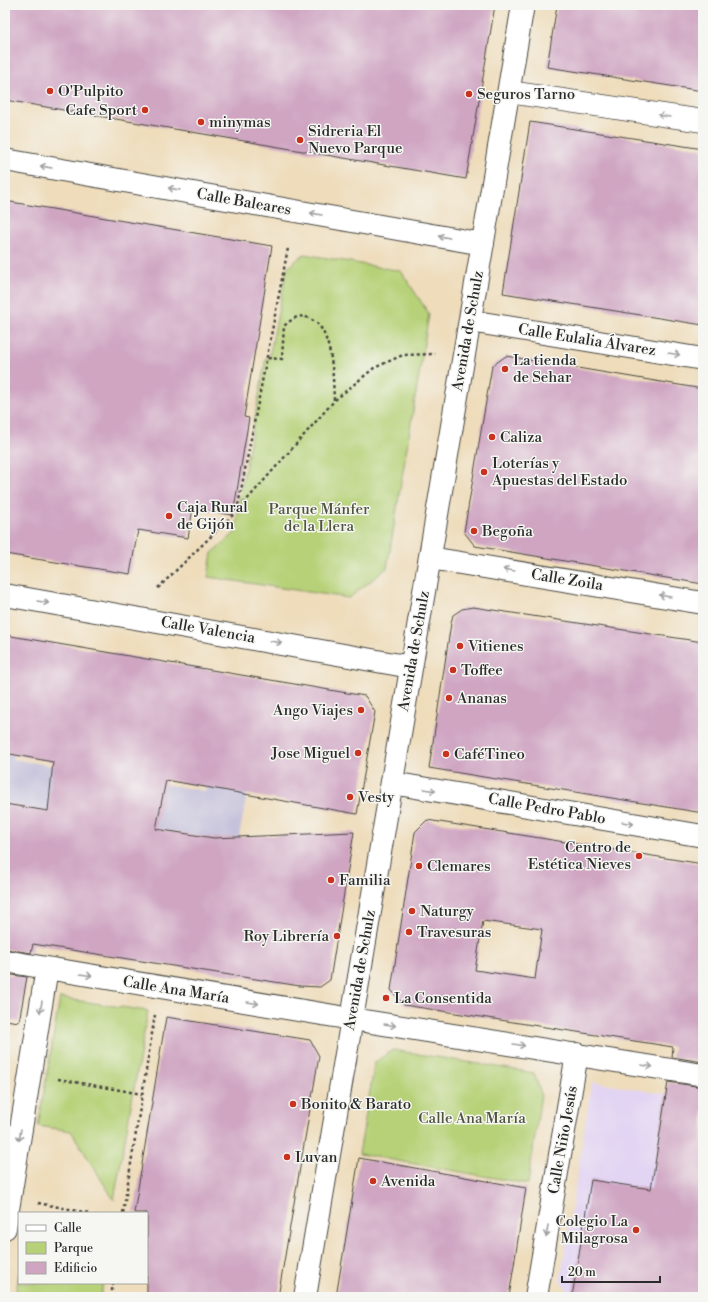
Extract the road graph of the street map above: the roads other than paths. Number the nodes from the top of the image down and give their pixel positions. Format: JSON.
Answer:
{"nodes":[{"id":1,"x":523,"y":5,"type":"edge"},
{"id":2,"x":508,"y":92,"type":"junction"},
{"id":3,"x":703,"y":121,"type":"edge"},
{"id":4,"x":5,"y":160,"type":"edge"},
{"id":5,"x":483,"y":244,"type":"junction"},
{"id":6,"x":470,"y":321,"type":"junction"},
{"id":7,"x":703,"y":359,"type":"edge"},
{"id":8,"x":430,"y":558,"type":"junction"},
{"id":9,"x":5,"y":595,"type":"edge"},
{"id":10,"x":703,"y":603,"type":"edge"},
{"id":11,"x":411,"y":666,"type":"junction"},
{"id":12,"x":392,"y":783,"type":"junction"},
{"id":13,"x":703,"y":836,"type":"edge"},
{"id":14,"x":5,"y":962,"type":"edge"},
{"id":15,"x":47,"y":968,"type":"junction"},
{"id":16,"x":352,"y":1019,"type":"junction"},
{"id":17,"x":577,"y":1054,"type":"junction"},
{"id":18,"x":703,"y":1075,"type":"edge"},
{"id":19,"x":5,"y":1228,"type":"edge"},
{"id":20,"x":305,"y":1297,"type":"edge"},
{"id":21,"x":536,"y":1297,"type":"edge"}],
"edges":[{"from":1,"to":2,"type":"street","name":"Avenida de Schulz"},
{"from":3,"to":2,"type":"street","one_way":true},
{"from":2,"to":5,"type":"street","name":"Avenida de Schulz"},
{"from":5,"to":4,"type":"street","name":"Calle Baleares","one_way":true},
{"from":5,"to":6,"type":"street","name":"Avenida de Schulz"},
{"from":6,"to":7,"type":"street","name":"Calle Eulalia Álvarez","one_way":true},
{"from":6,"to":8,"type":"street","name":"Avenida de Schulz"},
{"from":10,"to":8,"type":"street","name":"Calle Zoila","one_way":true},
{"from":8,"to":11,"type":"street","name":"Avenida de Schulz"},
{"from":9,"to":11,"type":"street","name":"Calle Valencia","one_way":true},
{"from":11,"to":12,"type":"street","name":"Avenida de Schulz"},
{"from":12,"to":13,"type":"street","name":"Calle Pedro Pablo","one_way":true},
{"from":12,"to":16,"type":"street","name":"Avenida de Schulz"},
{"from":14,"to":15,"type":"street","name":"Calle Ana María"},
{"from":15,"to":16,"type":"street","name":"Calle Ana María","one_way":true},
{"from":15,"to":19,"type":"street","one_way":true},
{"from":16,"to":17,"type":"street","name":"Calle Ana María","one_way":true},
{"from":16,"to":20,"type":"street","name":"Avenida de Schulz"},
{"from":17,"to":18,"type":"street","name":"Calle Ana María","one_way":true},
{"from":17,"to":21,"type":"street","name":"Calle Niño Jesús","one_way":true}]}
